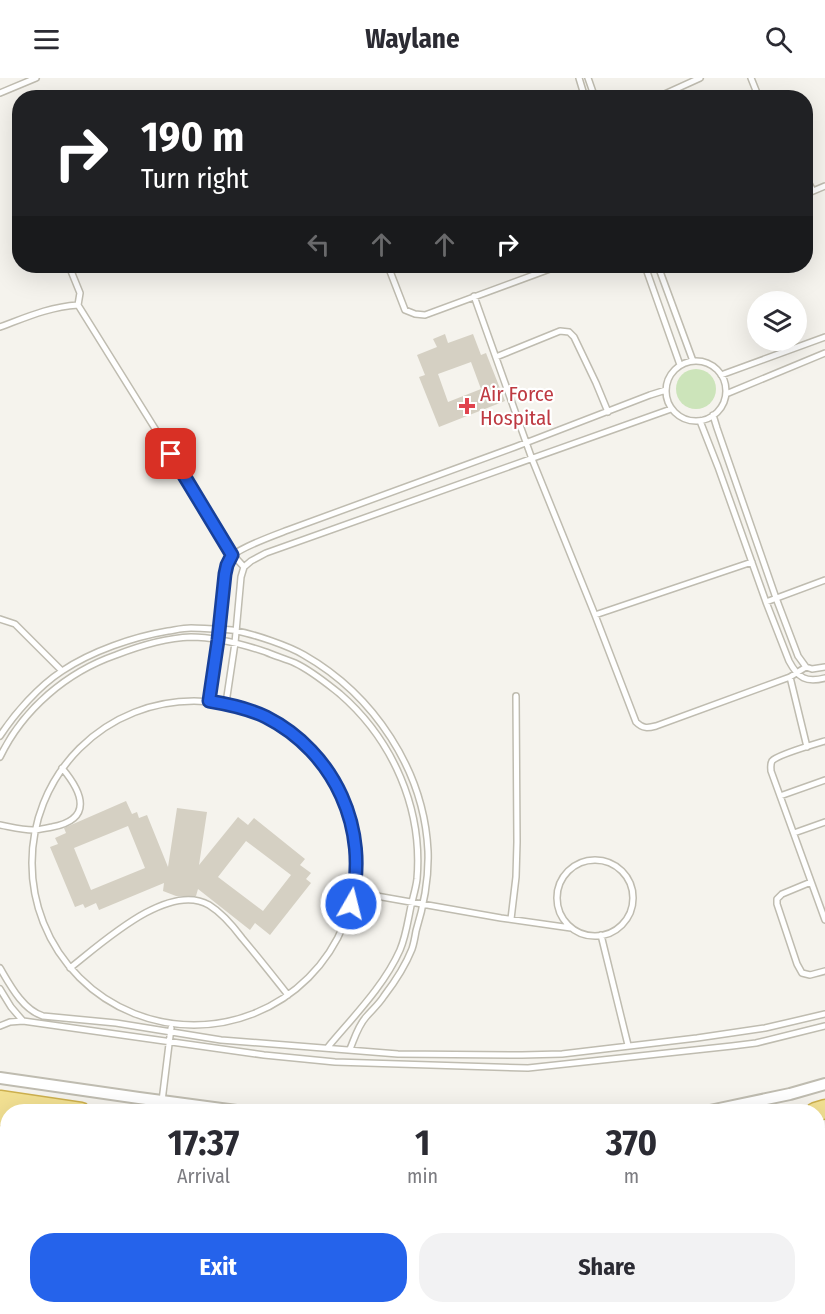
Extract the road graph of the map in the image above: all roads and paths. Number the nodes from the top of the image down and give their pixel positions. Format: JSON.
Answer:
{"nodes":[{"id":1,"x":36,"y":78,"type":"edge"},
{"id":2,"x":700,"y":78,"type":"edge"},
{"id":3,"x":674,"y":90,"type":"edge"},
{"id":4,"x":0,"y":93,"type":"edge"},
{"id":5,"x":825,"y":186,"type":"edge"},
{"id":6,"x":813,"y":191,"type":"edge"},
{"id":7,"x":72,"y":273,"type":"edge"},
{"id":8,"x":391,"y":273,"type":"edge"},
{"id":9,"x":538,"y":273,"type":"edge"},
{"id":10,"x":647,"y":273,"type":"edge"},
{"id":11,"x":661,"y":273,"type":"edge"},
{"id":12,"x":474,"y":296,"type":"junction"},
{"id":13,"x":78,"y":305,"type":"junction"},
{"id":14,"x":0,"y":327,"type":"edge"},
{"id":15,"x":825,"y":337,"type":"edge"},
{"id":16,"x":825,"y":353,"type":"edge"},
{"id":17,"x":496,"y":357,"type":"junction"},
{"id":18,"x":693,"y":361,"type":"junction"},
{"id":19,"x":680,"y":366,"type":"junction"},
{"id":20,"x":721,"y":375,"type":"junction"},
{"id":21,"x":666,"y":390,"type":"junction"},
{"id":22,"x":726,"y":394,"type":"junction"},
{"id":23,"x":671,"y":409,"type":"junction"},
{"id":24,"x":608,"y":412,"type":"junction"},
{"id":25,"x":713,"y":415,"type":"junction"},
{"id":26,"x":700,"y":421,"type":"junction"},
{"id":27,"x":526,"y":443,"type":"junction"},
{"id":28,"x":532,"y":459,"type":"junction"},
{"id":29,"x":232,"y":555,"type":"junction"},
{"id":30,"x":752,"y":562,"type":"junction"},
{"id":31,"x":244,"y":567,"type":"junction"},
{"id":32,"x":825,"y":580,"type":"edge"},
{"id":33,"x":776,"y":598,"type":"junction"},
{"id":34,"x":766,"y":602,"type":"junction"},
{"id":35,"x":595,"y":615,"type":"junction"},
{"id":36,"x":0,"y":619,"type":"edge"},
{"id":37,"x":218,"y":629,"type":"junction"},
{"id":38,"x":235,"y":630,"type":"junction"},
{"id":39,"x":218,"y":640,"type":"junction"},
{"id":40,"x":235,"y":643,"type":"junction"},
{"id":41,"x":806,"y":667,"type":"junction"},
{"id":42,"x":825,"y":667,"type":"edge"},
{"id":43,"x":62,"y":671,"type":"junction"},
{"id":44,"x":797,"y":674,"type":"junction"},
{"id":45,"x":790,"y":677,"type":"junction"},
{"id":46,"x":825,"y":678,"type":"edge"},
{"id":47,"x":516,"y":696,"type":"dead end"},
{"id":48,"x":209,"y":701,"type":"junction"},
{"id":49,"x":226,"y":704,"type":"junction"},
{"id":50,"x":0,"y":736,"type":"edge"},
{"id":51,"x":825,"y":741,"type":"edge"},
{"id":52,"x":807,"y":747,"type":"junction"},
{"id":53,"x":0,"y":757,"type":"edge"},
{"id":54,"x":62,"y":768,"type":"junction"},
{"id":55,"x":825,"y":780,"type":"edge"},
{"id":56,"x":780,"y":796,"type":"junction"},
{"id":57,"x":825,"y":822,"type":"edge"},
{"id":58,"x":0,"y":825,"type":"edge"},
{"id":59,"x":35,"y":830,"type":"junction"},
{"id":60,"x":794,"y":833,"type":"junction"},
{"id":61,"x":811,"y":882,"type":"junction"},
{"id":62,"x":354,"y":892,"type":"junction"},
{"id":63,"x":412,"y":902,"type":"junction"},
{"id":64,"x":423,"y":904,"type":"junction"},
{"id":65,"x":511,"y":919,"type":"junction"},
{"id":66,"x":825,"y":920,"type":"edge"},
{"id":67,"x":572,"y":928,"type":"junction"},
{"id":68,"x":602,"y":935,"type":"junction"},
{"id":69,"x":0,"y":968,"type":"edge"},
{"id":70,"x":70,"y":968,"type":"junction"},
{"id":71,"x":825,"y":971,"type":"edge"},
{"id":72,"x":0,"y":989,"type":"edge"},
{"id":73,"x":288,"y":995,"type":"junction"},
{"id":74,"x":825,"y":1014,"type":"edge"},
{"id":75,"x":23,"y":1021,"type":"junction"},
{"id":76,"x":172,"y":1024,"type":"junction"},
{"id":77,"x":0,"y":1026,"type":"edge"},
{"id":78,"x":825,"y":1026,"type":"edge"},
{"id":79,"x":171,"y":1032,"type":"junction"},
{"id":80,"x":169,"y":1043,"type":"junction"},
{"id":81,"x":628,"y":1045,"type":"junction"},
{"id":82,"x":328,"y":1047,"type":"junction"},
{"id":83,"x":350,"y":1049,"type":"junction"},
{"id":84,"x":0,"y":1078,"type":"edge"},
{"id":85,"x":825,"y":1084,"type":"edge"},
{"id":86,"x":0,"y":1100,"type":"edge"},
{"id":87,"x":162,"y":1101,"type":"junction"},
{"id":88,"x":27,"y":1104,"type":"edge"},
{"id":89,"x":184,"y":1104,"type":"edge"},
{"id":90,"x":743,"y":1104,"type":"edge"}],
"edges":[{"from":1,"to":4,"type":"lane"},
{"from":2,"to":3,"type":"lane"},
{"from":5,"to":6,"type":"lane"},
{"from":7,"to":13,"type":"lane"},
{"from":8,"to":12,"type":"lane"},
{"from":9,"to":12,"type":"lane"},
{"from":10,"to":19,"type":"lane"},
{"from":11,"to":18,"type":"lane"},
{"from":12,"to":17,"type":"lane"},
{"from":13,"to":14,"type":"lane"},
{"from":13,"to":29,"type":"lane"},
{"from":15,"to":20,"type":"lane"},
{"from":16,"to":22,"type":"lane"},
{"from":17,"to":24,"type":"lane"},
{"from":17,"to":27,"type":"lane"},
{"from":18,"to":19,"type":"lane"},
{"from":18,"to":20,"type":"lane"},
{"from":19,"to":21,"type":"lane"},
{"from":20,"to":22,"type":"lane"},
{"from":21,"to":23,"type":"lane"},
{"from":21,"to":24,"type":"lane"},
{"from":22,"to":25,"type":"lane"},
{"from":23,"to":26,"type":"lane"},
{"from":23,"to":28,"type":"lane"},
{"from":24,"to":27,"type":"lane"},
{"from":25,"to":26,"type":"lane"},
{"from":25,"to":33,"type":"lane"},
{"from":26,"to":30,"type":"lane"},
{"from":27,"to":28,"type":"lane"},
{"from":27,"to":29,"type":"lane"},
{"from":28,"to":31,"type":"lane"},
{"from":28,"to":35,"type":"lane"},
{"from":29,"to":31,"type":"lane"},
{"from":29,"to":37,"type":"lane"},
{"from":30,"to":34,"type":"lane"},
{"from":30,"to":35,"type":"lane"},
{"from":31,"to":38,"type":"lane"},
{"from":32,"to":33,"type":"lane"},
{"from":33,"to":34,"type":"lane"},
{"from":33,"to":41,"type":"lane"},
{"from":34,"to":44,"type":"lane"},
{"from":35,"to":45,"type":"lane"},
{"from":36,"to":43,"type":"lane"},
{"from":37,"to":38,"type":"lane"},
{"from":37,"to":39,"type":"lane"},
{"from":37,"to":43,"type":"lane"},
{"from":38,"to":40,"type":"lane"},
{"from":38,"to":64,"type":"lane"},
{"from":39,"to":40,"type":"lane"},
{"from":39,"to":48,"type":"lane"},
{"from":39,"to":53,"type":"lane"},
{"from":40,"to":49,"type":"lane"},
{"from":40,"to":63,"type":"lane"},
{"from":41,"to":42,"type":"lane"},
{"from":41,"to":44,"type":"lane"},
{"from":43,"to":50,"type":"lane"},
{"from":44,"to":45,"type":"lane"},
{"from":44,"to":46,"type":"lane"},
{"from":45,"to":52,"type":"lane"},
{"from":47,"to":65,"type":"lane"},
{"from":48,"to":49,"type":"lane"},
{"from":48,"to":54,"type":"lane"},
{"from":49,"to":62,"type":"lane"},
{"from":51,"to":52,"type":"lane"},
{"from":52,"to":56,"type":"lane"},
{"from":54,"to":59,"type":"lane"},
{"from":54,"to":59,"type":"lane"},
{"from":55,"to":56,"type":"lane"},
{"from":56,"to":60,"type":"lane"},
{"from":57,"to":60,"type":"lane"},
{"from":58,"to":59,"type":"lane"},
{"from":59,"to":70,"type":"lane"},
{"from":60,"to":61,"type":"lane"},
{"from":61,"to":66,"type":"lane"},
{"from":61,"to":71,"type":"lane"},
{"from":62,"to":63,"type":"lane"},
{"from":62,"to":73,"type":"lane"},
{"from":63,"to":64,"type":"lane"},
{"from":63,"to":82,"type":"lane"},
{"from":64,"to":65,"type":"lane"},
{"from":64,"to":83,"type":"lane"},
{"from":65,"to":67,"type":"lane"},
{"from":67,"to":68,"type":"lane"},
{"from":67,"to":68,"type":"lane"},
{"from":68,"to":81,"type":"lane"},
{"from":69,"to":79,"type":"lane"},
{"from":70,"to":73,"type":"lane"},
{"from":70,"to":76,"type":"lane"},
{"from":72,"to":75,"type":"lane"},
{"from":73,"to":76,"type":"lane"},
{"from":74,"to":81,"type":"lane"},
{"from":75,"to":77,"type":"lane"},
{"from":75,"to":80,"type":"lane"},
{"from":76,"to":79,"type":"lane"},
{"from":78,"to":80,"type":"lane"},
{"from":79,"to":80,"type":"lane"},
{"from":79,"to":82,"type":"lane"},
{"from":80,"to":87,"type":"lane"},
{"from":81,"to":83,"type":"lane"},
{"from":82,"to":83,"type":"lane"},
{"from":84,"to":87,"type":"street"},
{"from":85,"to":90,"type":"street"},
{"from":86,"to":88,"type":"highway"},
{"from":87,"to":89,"type":"street"}]}
